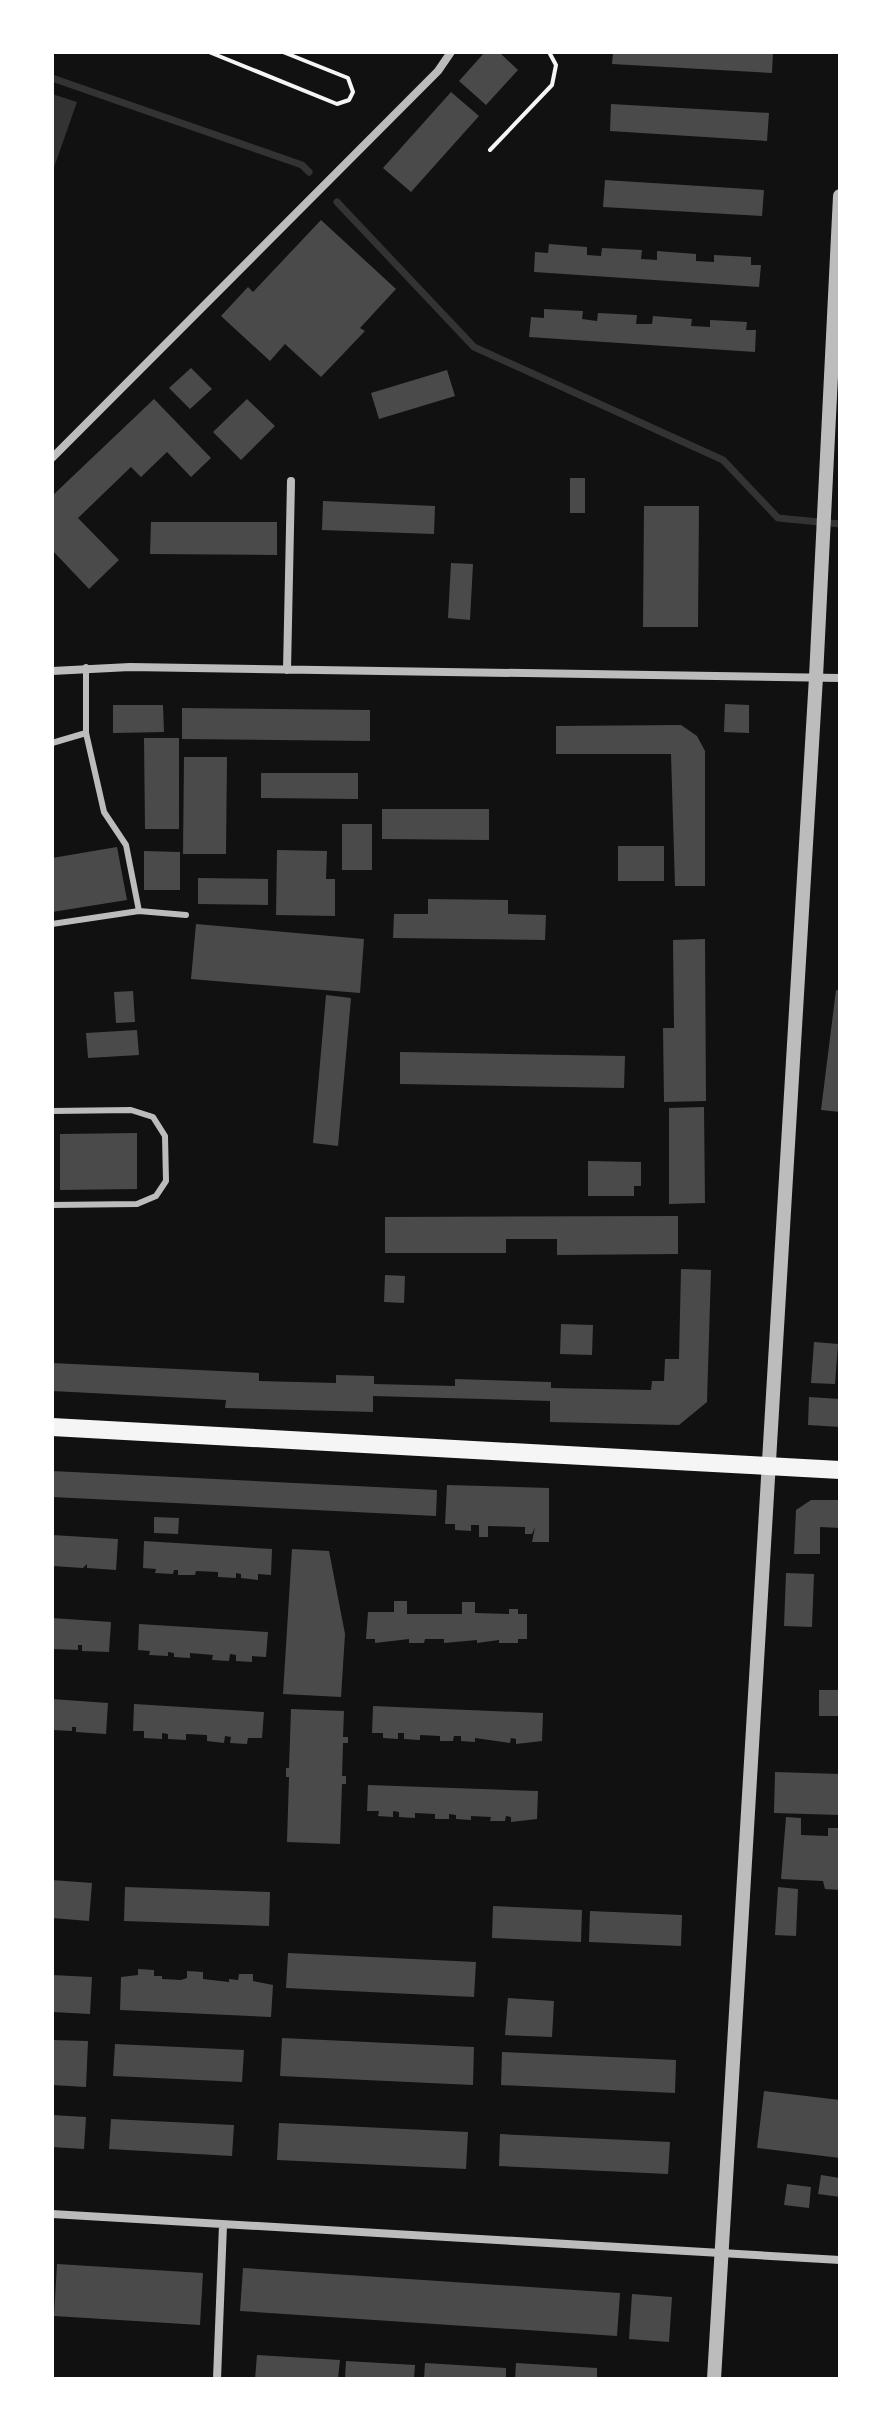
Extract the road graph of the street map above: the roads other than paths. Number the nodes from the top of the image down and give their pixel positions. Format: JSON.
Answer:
{"nodes":[{"id":1,"x":451,"y":52,"type":"edge"},
{"id":2,"x":840,"y":196,"type":"edge"},
{"id":3,"x":52,"y":458,"type":"edge"},
{"id":4,"x":291,"y":481,"type":"dead end"},
{"id":5,"x":86,"y":667,"type":"junction"},
{"id":6,"x":287,"y":670,"type":"junction"},
{"id":7,"x":52,"y":671,"type":"edge"},
{"id":8,"x":816,"y":677,"type":"junction"},
{"id":9,"x":840,"y":678,"type":"edge"},
{"id":10,"x":86,"y":733,"type":"junction"},
{"id":11,"x":52,"y":743,"type":"edge"},
{"id":12,"x":139,"y":911,"type":"junction"},
{"id":13,"x":186,"y":915,"type":"dead end"},
{"id":14,"x":52,"y":924,"type":"edge"},
{"id":15,"x":52,"y":1111,"type":"edge"},
{"id":16,"x":52,"y":1205,"type":"edge"},
{"id":17,"x":52,"y":1427,"type":"edge"},
{"id":18,"x":766,"y":1464,"type":"junction"},
{"id":19,"x":840,"y":1470,"type":"edge"},
{"id":20,"x":52,"y":2214,"type":"edge"},
{"id":21,"x":223,"y":2225,"type":"junction"},
{"id":22,"x":720,"y":2251,"type":"junction"},
{"id":23,"x":840,"y":2260,"type":"edge"},
{"id":24,"x":217,"y":2379,"type":"edge"},
{"id":25,"x":714,"y":2379,"type":"edge"}],
"edges":[{"from":1,"to":3,"type":"street"},
{"from":2,"to":8,"type":"street"},
{"from":4,"to":6,"type":"street"},
{"from":5,"to":6,"type":"street"},
{"from":5,"to":7,"type":"street"},
{"from":5,"to":10,"type":"lane"},
{"from":6,"to":8,"type":"street"},
{"from":8,"to":9,"type":"street"},
{"from":8,"to":18,"type":"street"},
{"from":10,"to":11,"type":"lane"},
{"from":10,"to":12,"type":"lane"},
{"from":12,"to":13,"type":"lane"},
{"from":12,"to":14,"type":"lane"},
{"from":15,"to":16,"type":"lane"},
{"from":17,"to":18,"type":"highway"},
{"from":18,"to":19,"type":"highway"},
{"from":18,"to":22,"type":"street"},
{"from":20,"to":21,"type":"street"},
{"from":21,"to":22,"type":"street"},
{"from":21,"to":24,"type":"street"},
{"from":22,"to":23,"type":"street"},
{"from":22,"to":25,"type":"street"}]}
